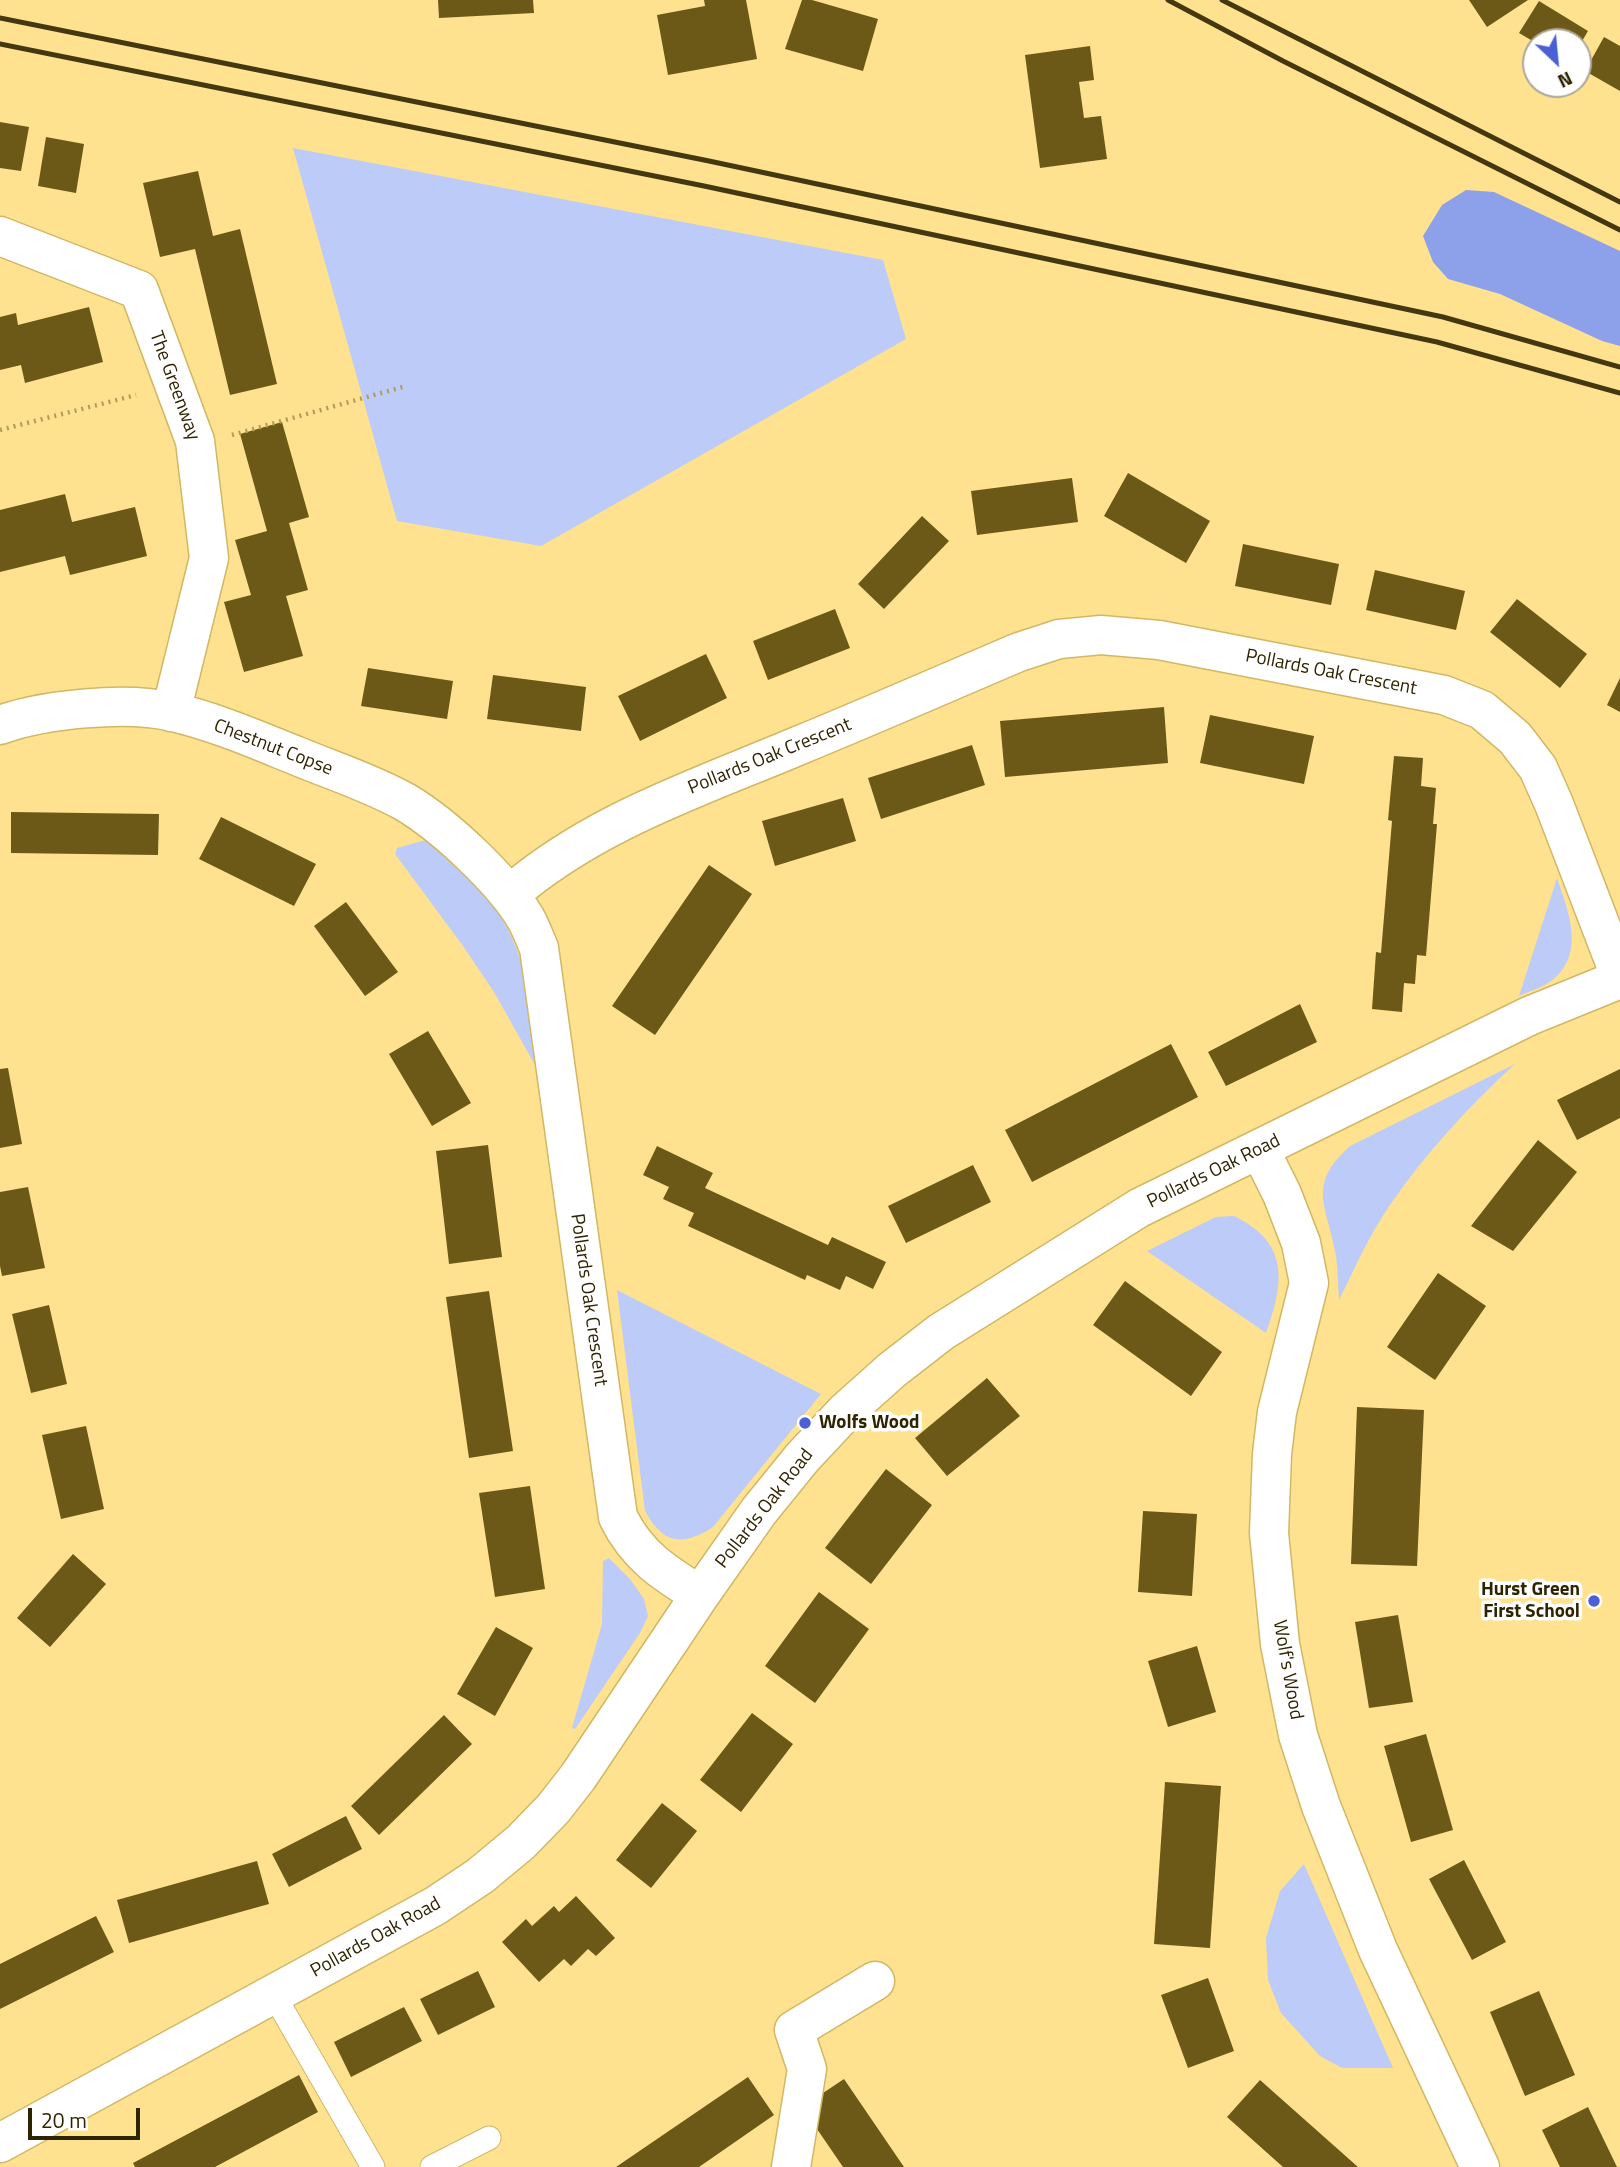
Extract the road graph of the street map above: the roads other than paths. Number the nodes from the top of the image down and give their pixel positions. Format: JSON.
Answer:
{"nodes":[{"id":1,"x":0,"y":236,"type":"edge"},
{"id":2,"x":171,"y":712,"type":"junction"},
{"id":3,"x":0,"y":725,"type":"edge"},
{"id":4,"x":509,"y":895,"type":"junction"},
{"id":5,"x":1620,"y":978,"type":"edge"},
{"id":6,"x":1260,"y":1150,"type":"junction"},
{"id":7,"x":700,"y":1595,"type":"junction"},
{"id":8,"x":875,"y":1981,"type":"dead end"},
{"id":9,"x":274,"y":1994,"type":"junction"},
{"id":10,"x":489,"y":2138,"type":"dead end"},
{"id":11,"x":0,"y":2143,"type":"edge"},
{"id":12,"x":373,"y":2167,"type":"edge"},
{"id":13,"x":432,"y":2167,"type":"edge"},
{"id":14,"x":791,"y":2167,"type":"edge"},
{"id":15,"x":1480,"y":2167,"type":"edge"}],
"edges":[{"from":1,"to":2,"type":"street","name":"The Greenway"},
{"from":2,"to":3,"type":"street","name":"Chestnut Copse"},
{"from":2,"to":4,"type":"street","name":"Chestnut Copse"},
{"from":4,"to":5,"type":"street","name":"Pollards Oak Crescent"},
{"from":4,"to":7,"type":"street","name":"Pollards Oak Crescent"},
{"from":5,"to":6,"type":"street","name":"Pollards Oak Road"},
{"from":6,"to":7,"type":"street","name":"Pollards Oak Road"},
{"from":6,"to":15,"type":"street","name":"Wolf's Wood"},
{"from":7,"to":9,"type":"street","name":"Pollards Oak Road"},
{"from":8,"to":14,"type":"street"},
{"from":9,"to":11,"type":"street","name":"Pollards Oak Road"},
{"from":9,"to":12,"type":"lane"},
{"from":10,"to":13,"type":"lane"}]}
